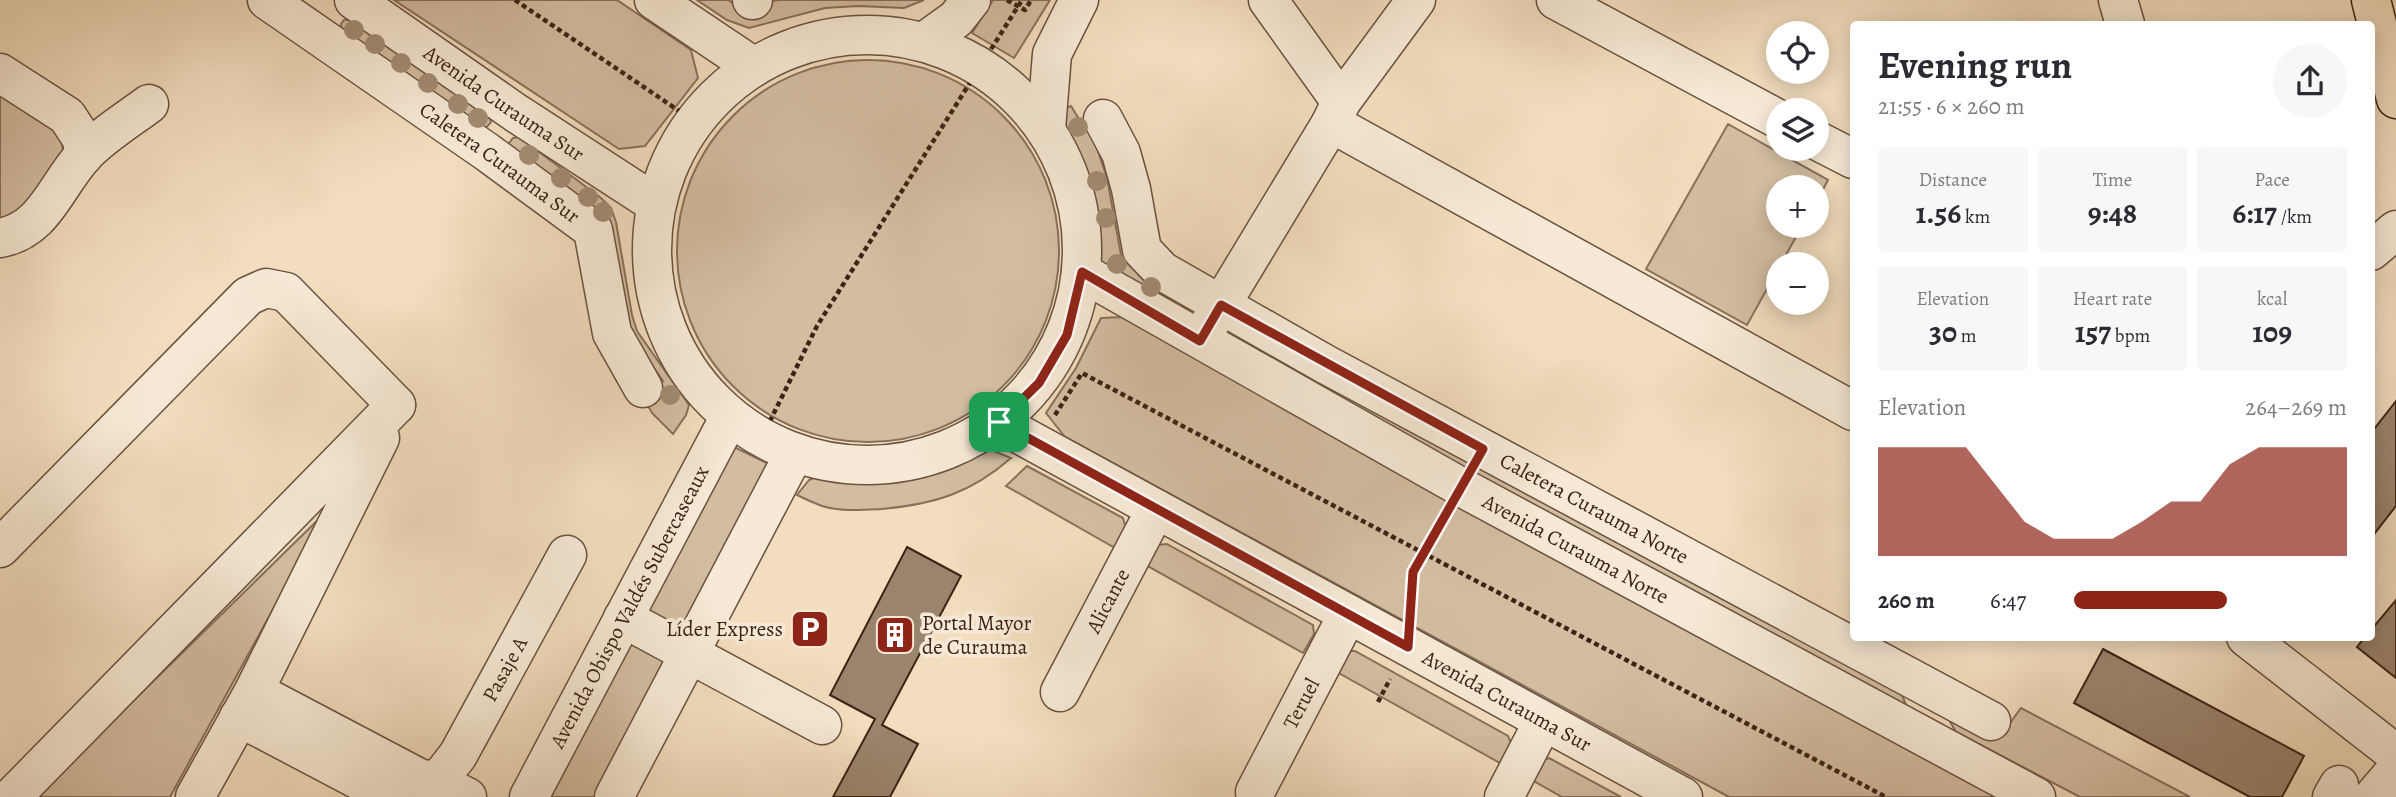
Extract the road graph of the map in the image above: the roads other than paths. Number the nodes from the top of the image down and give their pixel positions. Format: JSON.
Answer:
{"nodes":[{"id":1,"x":267,"y":0,"type":"edge"},
{"id":2,"x":337,"y":0,"type":"edge"},
{"id":3,"x":354,"y":0,"type":"edge"},
{"id":4,"x":971,"y":0,"type":"edge"},
{"id":5,"x":1079,"y":0,"type":"edge"},
{"id":6,"x":1268,"y":0,"type":"edge"},
{"id":7,"x":1416,"y":0,"type":"edge"},
{"id":8,"x":1556,"y":0,"type":"edge"},
{"id":9,"x":2118,"y":0,"type":"edge"},
{"id":10,"x":2371,"y":0,"type":"edge"},
{"id":11,"x":660,"y":1,"type":"edge"},
{"id":12,"x":2124,"y":21,"type":"edge"},
{"id":13,"x":313,"y":30,"type":"junction"},
{"id":14,"x":924,"y":42,"type":"junction"},
{"id":15,"x":754,"y":67,"type":"junction"},
{"id":16,"x":0,"y":73,"type":"edge"},
{"id":17,"x":2396,"y":99,"type":"edge"},
{"id":18,"x":149,"y":104,"type":"dead end"},
{"id":19,"x":1336,"y":112,"type":"junction"},
{"id":20,"x":516,"y":113,"type":"junction"},
{"id":21,"x":1766,"y":113,"type":"edge"},
{"id":22,"x":1103,"y":119,"type":"dead end"},
{"id":23,"x":1046,"y":128,"type":"junction"},
{"id":24,"x":1829,"y":147,"type":"edge"},
{"id":25,"x":487,"y":152,"type":"junction"},
{"id":26,"x":84,"y":155,"type":"junction"},
{"id":27,"x":1850,"y":157,"type":"edge"},
{"id":28,"x":656,"y":204,"type":"junction"},
{"id":29,"x":2396,"y":213,"type":"edge"},
{"id":30,"x":2375,"y":220,"type":"edge"},
{"id":31,"x":2396,"y":230,"type":"edge"},
{"id":32,"x":0,"y":238,"type":"edge"},
{"id":33,"x":2375,"y":248,"type":"edge"},
{"id":34,"x":1082,"y":272,"type":"junction"},
{"id":35,"x":1221,"y":305,"type":"junction"},
{"id":36,"x":1200,"y":341,"type":"junction"},
{"id":37,"x":643,"y":388,"type":"dead end"},
{"id":38,"x":396,"y":405,"type":"junction"},
{"id":39,"x":1850,"y":409,"type":"edge"},
{"id":40,"x":729,"y":418,"type":"junction"},
{"id":41,"x":999,"y":422,"type":"junction"},
{"id":42,"x":777,"y":447,"type":"junction"},
{"id":43,"x":1157,"y":509,"type":"junction"},
{"id":44,"x":0,"y":548,"type":"edge"},
{"id":45,"x":568,"y":555,"type":"dead end"},
{"id":46,"x":1348,"y":614,"type":"junction"},
{"id":47,"x":623,"y":618,"type":"junction"},
{"id":48,"x":2251,"y":641,"type":"edge"},
{"id":49,"x":690,"y":654,"type":"junction"},
{"id":50,"x":1910,"y":678,"type":"junction"},
{"id":51,"x":1060,"y":692,"type":"dead end"},
{"id":52,"x":247,"y":704,"type":"junction"},
{"id":53,"x":1991,"y":721,"type":"dead end"},
{"id":54,"x":1543,"y":722,"type":"junction"},
{"id":55,"x":821,"y":724,"type":"dead end"},
{"id":56,"x":1941,"y":747,"type":"junction"},
{"id":57,"x":2396,"y":754,"type":"edge"},
{"id":58,"x":2396,"y":770,"type":"edge"},
{"id":59,"x":444,"y":792,"type":"edge"},
{"id":60,"x":1255,"y":792,"type":"dead end"},
{"id":61,"x":2348,"y":793,"type":"edge"},
{"id":62,"x":12,"y":797,"type":"edge"},
{"id":63,"x":195,"y":797,"type":"edge"},
{"id":64,"x":391,"y":797,"type":"edge"},
{"id":65,"x":529,"y":797,"type":"edge"},
{"id":66,"x":614,"y":797,"type":"edge"},
{"id":67,"x":1504,"y":797,"type":"edge"},
{"id":68,"x":1683,"y":797,"type":"edge"},
{"id":69,"x":2036,"y":797,"type":"edge"}],
"edges":[{"from":1,"to":13,"type":"street","name":"Caletera Curauma Sur"},
{"from":2,"to":13,"type":"street"},
{"from":3,"to":20,"type":"street","name":"Avenida Curauma Sur"},
{"from":4,"to":14,"type":"street"},
{"from":5,"to":23,"type":"street"},
{"from":6,"to":19,"type":"street"},
{"from":7,"to":19,"type":"street"},
{"from":8,"to":21,"type":"street"},
{"from":9,"to":12,"type":"street"},
{"from":10,"to":17,"type":"main road"},
{"from":11,"to":15,"type":"street"},
{"from":13,"to":25,"type":"street","name":"Caletera Curauma Sur"},
{"from":14,"to":15,"type":"street"},
{"from":14,"to":23,"type":"street"},
{"from":15,"to":28,"type":"street"},
{"from":16,"to":26,"type":"street"},
{"from":18,"to":26,"type":"street"},
{"from":19,"to":35,"type":"street"},
{"from":19,"to":39,"type":"street"},
{"from":20,"to":25,"type":"street"},
{"from":20,"to":28,"type":"street","name":"Avenida Curauma Sur"},
{"from":22,"to":35,"type":"street","name":"Caletera Curauma Norte"},
{"from":23,"to":34,"type":"street"},
{"from":24,"to":27,"type":"street"},
{"from":25,"to":37,"type":"street","name":"Caletera Curauma Sur"},
{"from":26,"to":32,"type":"street"},
{"from":28,"to":40,"type":"street"},
{"from":29,"to":30,"type":"street"},
{"from":31,"to":33,"type":"street"},
{"from":34,"to":36,"type":"street","name":"Avenida Curauma Norte"},
{"from":34,"to":41,"type":"street"},
{"from":35,"to":36,"type":"street"},
{"from":35,"to":50,"type":"street","name":"Caletera Curauma Norte"},
{"from":36,"to":56,"type":"street","name":"Avenida Curauma Norte"},
{"from":38,"to":44,"type":"street"},
{"from":38,"to":52,"type":"street"},
{"from":38,"to":62,"type":"street"},
{"from":40,"to":42,"type":"street"},
{"from":40,"to":47,"type":"street","name":"Avenida Obispo Valdés Subercaseaux"},
{"from":41,"to":42,"type":"street"},
{"from":41,"to":43,"type":"street","name":"Avenida Curauma Sur"},
{"from":42,"to":49,"type":"street"},
{"from":43,"to":46,"type":"street","name":"Avenida Curauma Sur"},
{"from":43,"to":51,"type":"street","name":"Alicante"},
{"from":45,"to":59,"type":"street","name":"Pasaje A"},
{"from":46,"to":54,"type":"street","name":"Avenida Curauma Sur"},
{"from":46,"to":60,"type":"street","name":"Teruel"},
{"from":47,"to":49,"type":"street"},
{"from":47,"to":65,"type":"street","name":"Avenida Obispo Valdés Subercaseaux"},
{"from":48,"to":57,"type":"street"},
{"from":49,"to":55,"type":"street"},
{"from":49,"to":66,"type":"street"},
{"from":50,"to":53,"type":"street","name":"Caletera Curauma Norte"},
{"from":50,"to":56,"type":"street"},
{"from":52,"to":59,"type":"street"},
{"from":52,"to":63,"type":"street"},
{"from":52,"to":64,"type":"street"},
{"from":54,"to":67,"type":"street"},
{"from":54,"to":68,"type":"street","name":"Avenida Curauma Sur"},
{"from":56,"to":69,"type":"street","name":"Avenida Curauma Norte"},
{"from":58,"to":61,"type":"street"}]}
